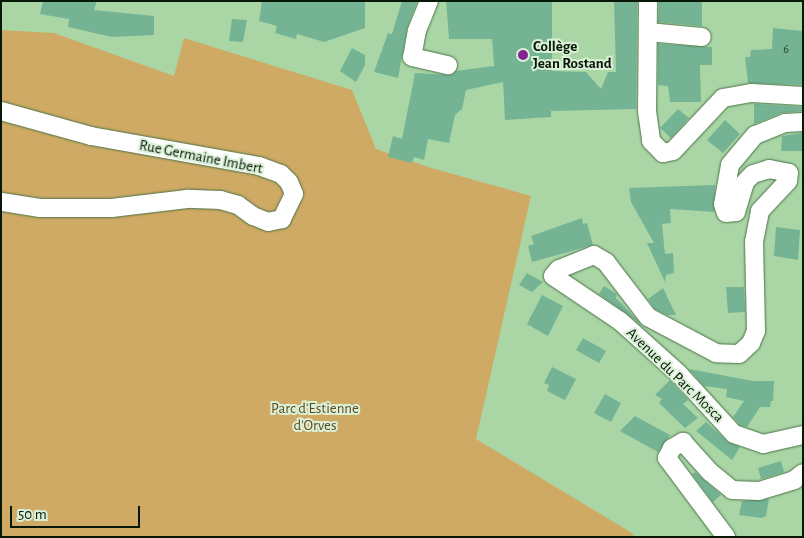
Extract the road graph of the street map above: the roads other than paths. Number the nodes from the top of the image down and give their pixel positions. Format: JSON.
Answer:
{"nodes":[{"id":1,"x":429,"y":1,"type":"edge"},
{"id":2,"x":648,"y":1,"type":"edge"},
{"id":3,"x":648,"y":32,"type":"junction"},
{"id":4,"x":702,"y":37,"type":"dead end"},
{"id":5,"x":448,"y":65,"type":"dead end"},
{"id":6,"x":803,"y":96,"type":"edge"},
{"id":7,"x":1,"y":110,"type":"edge"},
{"id":8,"x":803,"y":122,"type":"edge"},
{"id":9,"x":1,"y":202,"type":"edge"},
{"id":10,"x":803,"y":435,"type":"edge"},
{"id":11,"x":803,"y":473,"type":"edge"},
{"id":12,"x":726,"y":537,"type":"edge"}],
"edges":[{"from":1,"to":5,"type":"street"},
{"from":2,"to":3,"type":"street"},
{"from":3,"to":4,"type":"street"},
{"from":3,"to":6,"type":"street"},
{"from":7,"to":9,"type":"street","name":"Rue Germaine Imbert"},
{"from":8,"to":10,"type":"street","name":"Avenue du Parc Mosca"},
{"from":11,"to":12,"type":"street"}]}
